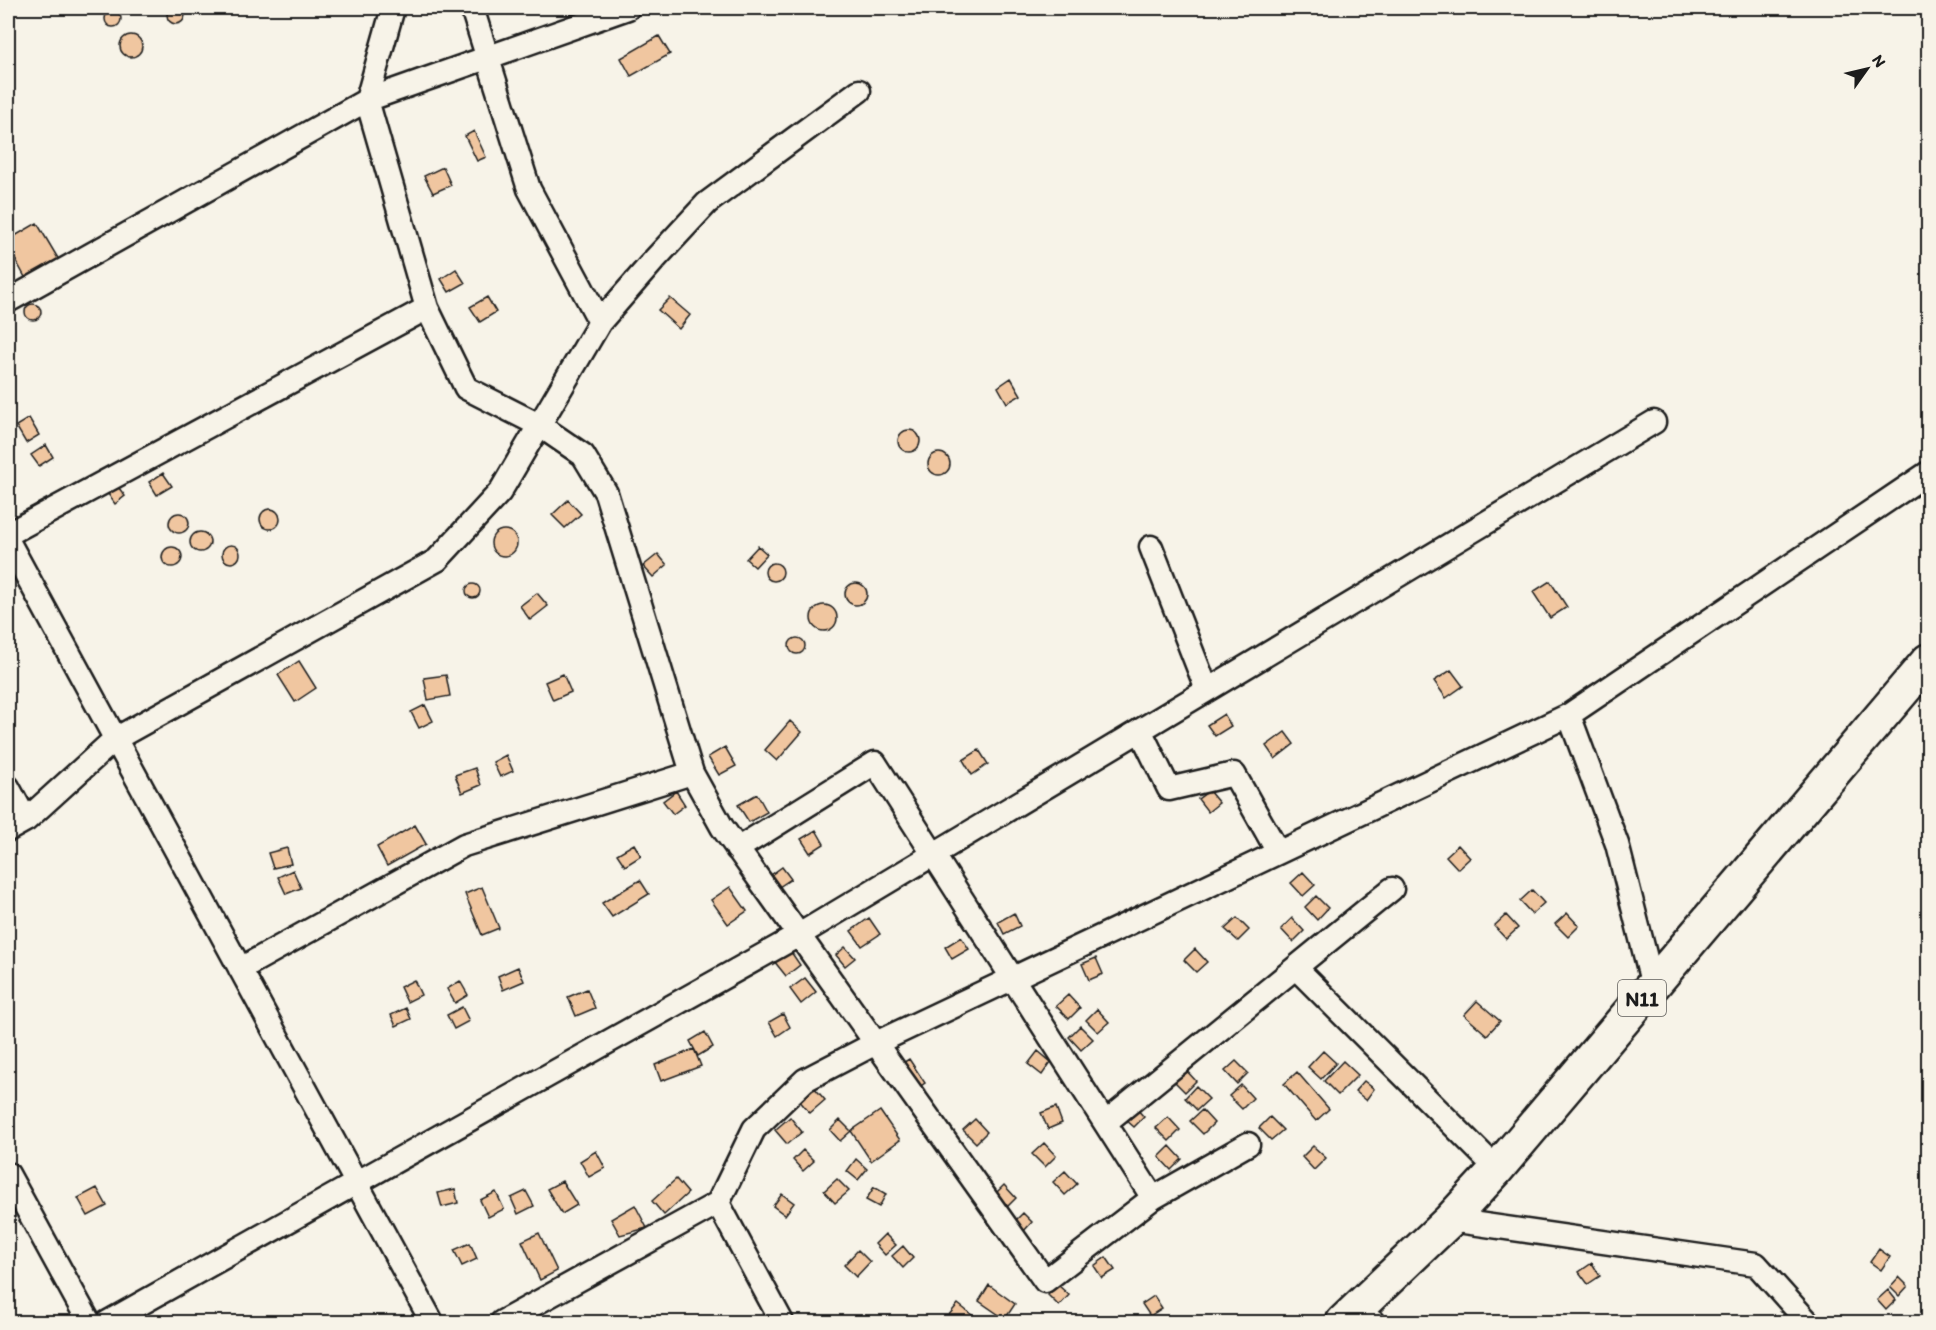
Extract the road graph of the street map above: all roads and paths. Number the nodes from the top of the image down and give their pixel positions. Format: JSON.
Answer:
{"nodes":[{"id":1,"x":393,"y":8,"type":"edge"},
{"id":2,"x":472,"y":8,"type":"edge"},
{"id":3,"x":628,"y":8,"type":"edge"},
{"id":4,"x":488,"y":57,"type":"junction"},
{"id":5,"x":859,"y":91,"type":"dead end"},
{"id":6,"x":367,"y":100,"type":"junction"},
{"id":7,"x":8,"y":301,"type":"edge"},
{"id":8,"x":427,"y":308,"type":"junction"},
{"id":9,"x":600,"y":322,"type":"junction"},
{"id":10,"x":1654,"y":422,"type":"dead end"},
{"id":11,"x":539,"y":425,"type":"junction"},
{"id":12,"x":1929,"y":473,"type":"edge"},
{"id":13,"x":8,"y":534,"type":"edge"},
{"id":14,"x":8,"y":541,"type":"edge"},
{"id":15,"x":1150,"y":547,"type":"dead end"},
{"id":16,"x":1929,"y":661,"type":"edge"},
{"id":17,"x":1207,"y":690,"type":"junction"},
{"id":18,"x":1569,"y":715,"type":"junction"},
{"id":19,"x":1140,"y":730,"type":"junction"},
{"id":20,"x":115,"y":739,"type":"junction"},
{"id":21,"x":692,"y":773,"type":"junction"},
{"id":22,"x":8,"y":787,"type":"edge"},
{"id":23,"x":17,"y":825,"type":"edge"},
{"id":24,"x":737,"y":849,"type":"junction"},
{"id":25,"x":1278,"y":852,"type":"junction"},
{"id":26,"x":934,"y":854,"type":"junction"},
{"id":27,"x":1392,"y":890,"type":"dead end"},
{"id":28,"x":799,"y":935,"type":"junction"},
{"id":29,"x":1296,"y":968,"type":"junction"},
{"id":30,"x":240,"y":969,"type":"junction"},
{"id":31,"x":1013,"y":978,"type":"junction"},
{"id":32,"x":1653,"y":986,"type":"junction"},
{"id":33,"x":876,"y":1043,"type":"junction"},
{"id":34,"x":1105,"y":1123,"type":"junction"},
{"id":35,"x":1248,"y":1144,"type":"dead end"},
{"id":36,"x":1497,"y":1169,"type":"junction"},
{"id":37,"x":8,"y":1174,"type":"edge"},
{"id":38,"x":356,"y":1183,"type":"junction"},
{"id":39,"x":1153,"y":1198,"type":"junction"},
{"id":40,"x":718,"y":1203,"type":"junction"},
{"id":41,"x":1450,"y":1220,"type":"junction"},
{"id":42,"x":1357,"y":1319,"type":"edge"},
{"id":43,"x":89,"y":1323,"type":"edge"},
{"id":44,"x":108,"y":1323,"type":"edge"},
{"id":45,"x":432,"y":1323,"type":"edge"},
{"id":46,"x":502,"y":1323,"type":"edge"},
{"id":47,"x":782,"y":1323,"type":"edge"},
{"id":48,"x":1808,"y":1323,"type":"edge"}],
"edges":[{"from":1,"to":6,"type":"street"},
{"from":2,"to":4,"type":"street"},
{"from":3,"to":4,"type":"street"},
{"from":4,"to":6,"type":"street"},
{"from":4,"to":9,"type":"street"},
{"from":5,"to":9,"type":"street"},
{"from":6,"to":7,"type":"street"},
{"from":6,"to":8,"type":"street"},
{"from":8,"to":11,"type":"street"},
{"from":8,"to":13,"type":"street"},
{"from":9,"to":11,"type":"street"},
{"from":10,"to":17,"type":"street"},
{"from":11,"to":20,"type":"street"},
{"from":11,"to":21,"type":"street"},
{"from":12,"to":18,"type":"street"},
{"from":14,"to":20,"type":"street"},
{"from":15,"to":17,"type":"street"},
{"from":16,"to":32,"type":"main road","number":"N11"},
{"from":17,"to":19,"type":"street"},
{"from":18,"to":25,"type":"street"},
{"from":18,"to":32,"type":"street"},
{"from":19,"to":25,"type":"street"},
{"from":19,"to":26,"type":"street"},
{"from":20,"to":23,"type":"street"},
{"from":20,"to":30,"type":"street"},
{"from":21,"to":24,"type":"street"},
{"from":21,"to":30,"type":"street"},
{"from":22,"to":23,"type":"street"},
{"from":24,"to":26,"type":"street"},
{"from":24,"to":28,"type":"street"},
{"from":25,"to":31,"type":"street"},
{"from":26,"to":28,"type":"street"},
{"from":26,"to":31,"type":"street"},
{"from":27,"to":29,"type":"street"},
{"from":28,"to":33,"type":"street"},
{"from":28,"to":38,"type":"street"},
{"from":29,"to":34,"type":"street"},
{"from":29,"to":36,"type":"street"},
{"from":30,"to":38,"type":"street"},
{"from":31,"to":33,"type":"street"},
{"from":31,"to":34,"type":"street"},
{"from":32,"to":36,"type":"main road","number":"N11"},
{"from":33,"to":39,"type":"street"},
{"from":33,"to":40,"type":"street"},
{"from":34,"to":39,"type":"street"},
{"from":35,"to":39,"type":"street"},
{"from":36,"to":41,"type":"main road","number":"N11"},
{"from":37,"to":43,"type":"street"},
{"from":38,"to":44,"type":"street"},
{"from":38,"to":45,"type":"street"},
{"from":40,"to":46,"type":"street"},
{"from":40,"to":47,"type":"street"},
{"from":41,"to":42,"type":"main road","number":"N11"},
{"from":41,"to":48,"type":"street"}]}
